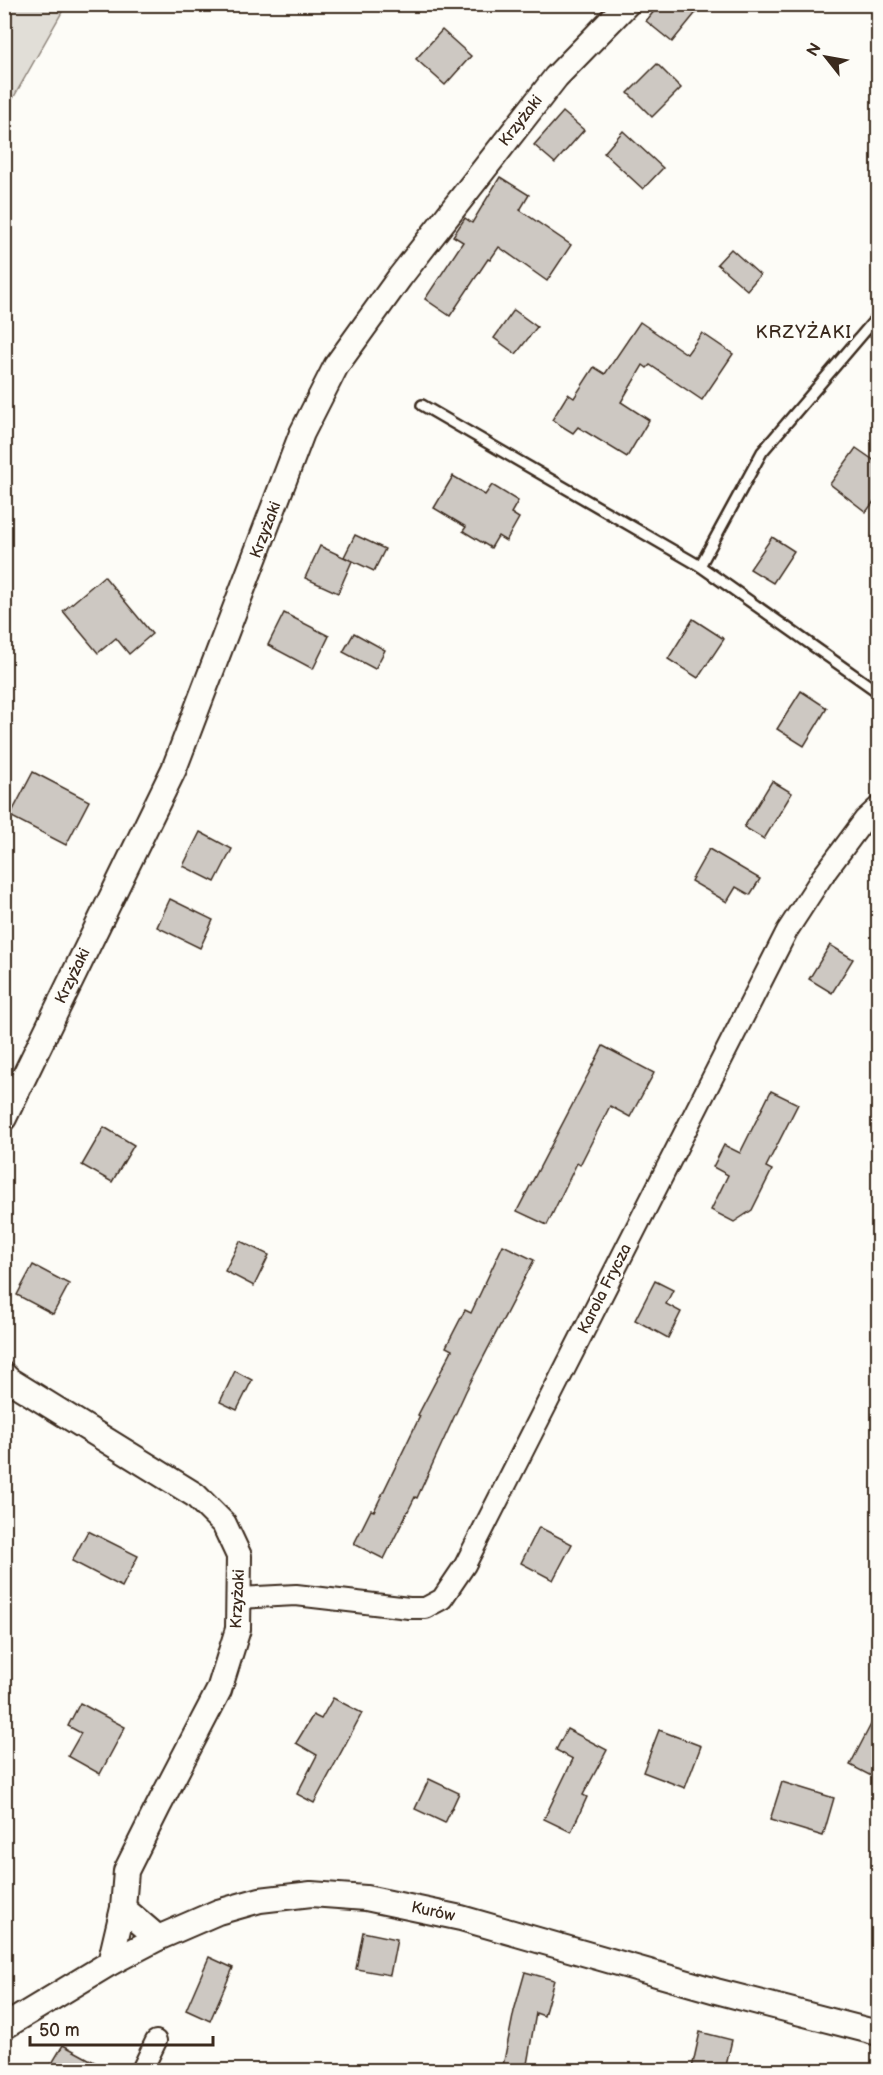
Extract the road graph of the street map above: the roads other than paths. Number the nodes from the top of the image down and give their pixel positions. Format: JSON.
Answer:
{"nodes":[{"id":1,"x":627,"y":4,"type":"edge"},
{"id":2,"x":879,"y":316,"type":"edge"},
{"id":3,"x":422,"y":405,"type":"dead end"},
{"id":4,"x":700,"y":566,"type":"junction"},
{"id":5,"x":879,"y":692,"type":"edge"},
{"id":6,"x":879,"y":807,"type":"edge"},
{"id":7,"x":4,"y":1118,"type":"edge"},
{"id":8,"x":4,"y":1375,"type":"edge"},
{"id":9,"x":239,"y":1598,"type":"junction"},
{"id":10,"x":123,"y":1908,"type":"junction"},
{"id":11,"x":158,"y":1938,"type":"junction"},
{"id":12,"x":110,"y":1963,"type":"junction"},
{"id":13,"x":4,"y":2027,"type":"edge"},
{"id":14,"x":879,"y":2034,"type":"edge"},
{"id":15,"x":156,"y":2041,"type":"dead end"},
{"id":16,"x":142,"y":2070,"type":"edge"}],
"edges":[{"from":1,"to":7,"type":"street","name":"Krzyżaki"},
{"from":2,"to":4,"type":"lane"},
{"from":3,"to":4,"type":"lane"},
{"from":4,"to":5,"type":"lane"},
{"from":6,"to":9,"type":"street","name":"Karola Frycza"},
{"from":8,"to":9,"type":"street","name":"Krzyżaki"},
{"from":9,"to":10,"type":"street","name":"Krzyżaki"},
{"from":10,"to":11,"type":"street"},
{"from":10,"to":12,"type":"street","name":"Krzyżaki"},
{"from":11,"to":12,"type":"street","name":"Kurów"},
{"from":11,"to":14,"type":"street","name":"Kurów"},
{"from":12,"to":13,"type":"street","name":"Kurów"},
{"from":15,"to":16,"type":"street"}]}
